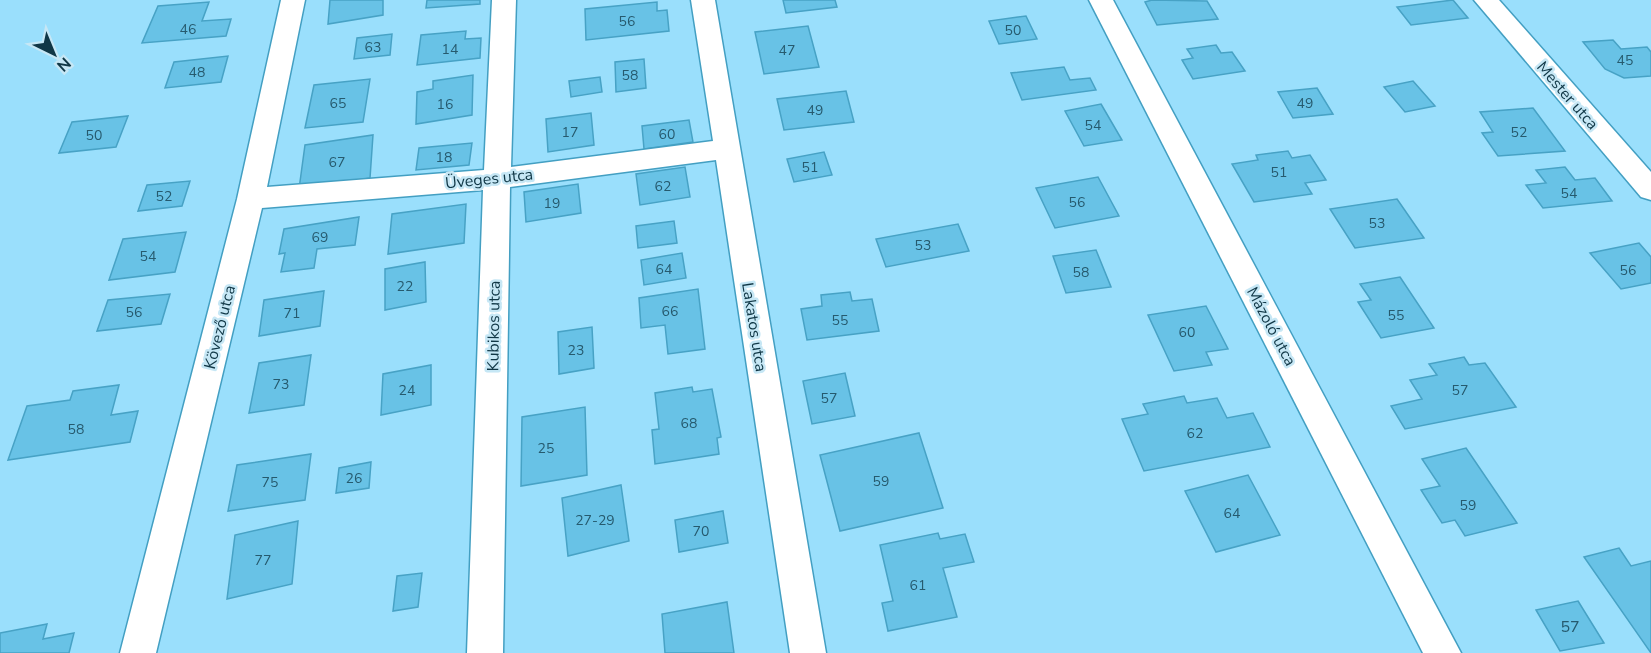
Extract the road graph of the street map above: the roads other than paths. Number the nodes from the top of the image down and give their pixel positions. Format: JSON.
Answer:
{"nodes":[{"id":1,"x":293,"y":0,"type":"edge"},
{"id":2,"x":504,"y":0,"type":"edge"},
{"id":3,"x":703,"y":0,"type":"edge"},
{"id":4,"x":1101,"y":0,"type":"edge"},
{"id":5,"x":1486,"y":0,"type":"edge"},
{"id":6,"x":726,"y":149,"type":"junction"},
{"id":7,"x":496,"y":179,"type":"junction"},
{"id":8,"x":1651,"y":190,"type":"edge"},
{"id":9,"x":251,"y":199,"type":"junction"},
{"id":10,"x":138,"y":653,"type":"edge"},
{"id":11,"x":485,"y":653,"type":"edge"},
{"id":12,"x":808,"y":653,"type":"edge"},
{"id":13,"x":1443,"y":653,"type":"edge"}],
"edges":[{"from":1,"to":9,"type":"street","name":"Kövező utca"},
{"from":2,"to":7,"type":"street","name":"Kubikos utca"},
{"from":3,"to":6,"type":"street","name":"Lakatos utca"},
{"from":4,"to":13,"type":"street","name":"Mázoló utca"},
{"from":5,"to":8,"type":"street","name":"Mester utca"},
{"from":6,"to":7,"type":"street","name":"Üveges utca"},
{"from":6,"to":12,"type":"street","name":"Lakatos utca"},
{"from":7,"to":9,"type":"street","name":"Üveges utca"},
{"from":7,"to":11,"type":"street","name":"Kubikos utca"},
{"from":9,"to":10,"type":"street","name":"Kövező utca"}]}
